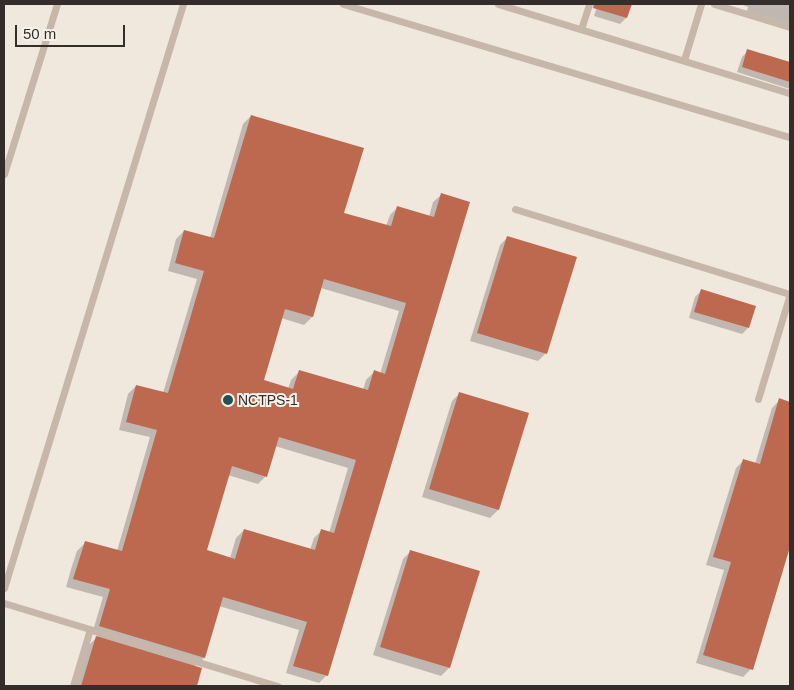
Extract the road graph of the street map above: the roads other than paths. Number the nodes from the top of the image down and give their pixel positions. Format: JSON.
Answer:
{"nodes":[{"id":1,"x":57,"y":4,"type":"edge"},
{"id":2,"x":183,"y":4,"type":"edge"},
{"id":3,"x":344,"y":4,"type":"edge"},
{"id":4,"x":502,"y":4,"type":"edge"},
{"id":5,"x":589,"y":4,"type":"edge"},
{"id":6,"x":701,"y":4,"type":"edge"},
{"id":7,"x":714,"y":4,"type":"edge"},
{"id":8,"x":790,"y":27,"type":"edge"},
{"id":9,"x":582,"y":29,"type":"junction"},
{"id":10,"x":684,"y":60,"type":"junction"},
{"id":11,"x":790,"y":93,"type":"edge"},
{"id":12,"x":790,"y":138,"type":"edge"},
{"id":13,"x":4,"y":174,"type":"edge"},
{"id":14,"x":515,"y":209,"type":"dead end"},
{"id":15,"x":790,"y":294,"type":"edge"},
{"id":16,"x":758,"y":399,"type":"dead end"},
{"id":17,"x":4,"y":588,"type":"edge"},
{"id":18,"x":4,"y":602,"type":"edge"},
{"id":19,"x":90,"y":629,"type":"junction"},
{"id":20,"x":73,"y":686,"type":"edge"},
{"id":21,"x":278,"y":686,"type":"edge"}],
"edges":[{"from":1,"to":13,"type":"lane"},
{"from":2,"to":17,"type":"lane"},
{"from":3,"to":12,"type":"lane"},
{"from":4,"to":9,"type":"lane"},
{"from":5,"to":9,"type":"lane"},
{"from":6,"to":10,"type":"lane"},
{"from":7,"to":8,"type":"lane"},
{"from":9,"to":10,"type":"lane"},
{"from":10,"to":11,"type":"lane"},
{"from":14,"to":15,"type":"lane"},
{"from":15,"to":16,"type":"lane"},
{"from":18,"to":19,"type":"lane"},
{"from":19,"to":20,"type":"lane"},
{"from":19,"to":21,"type":"lane"}]}
